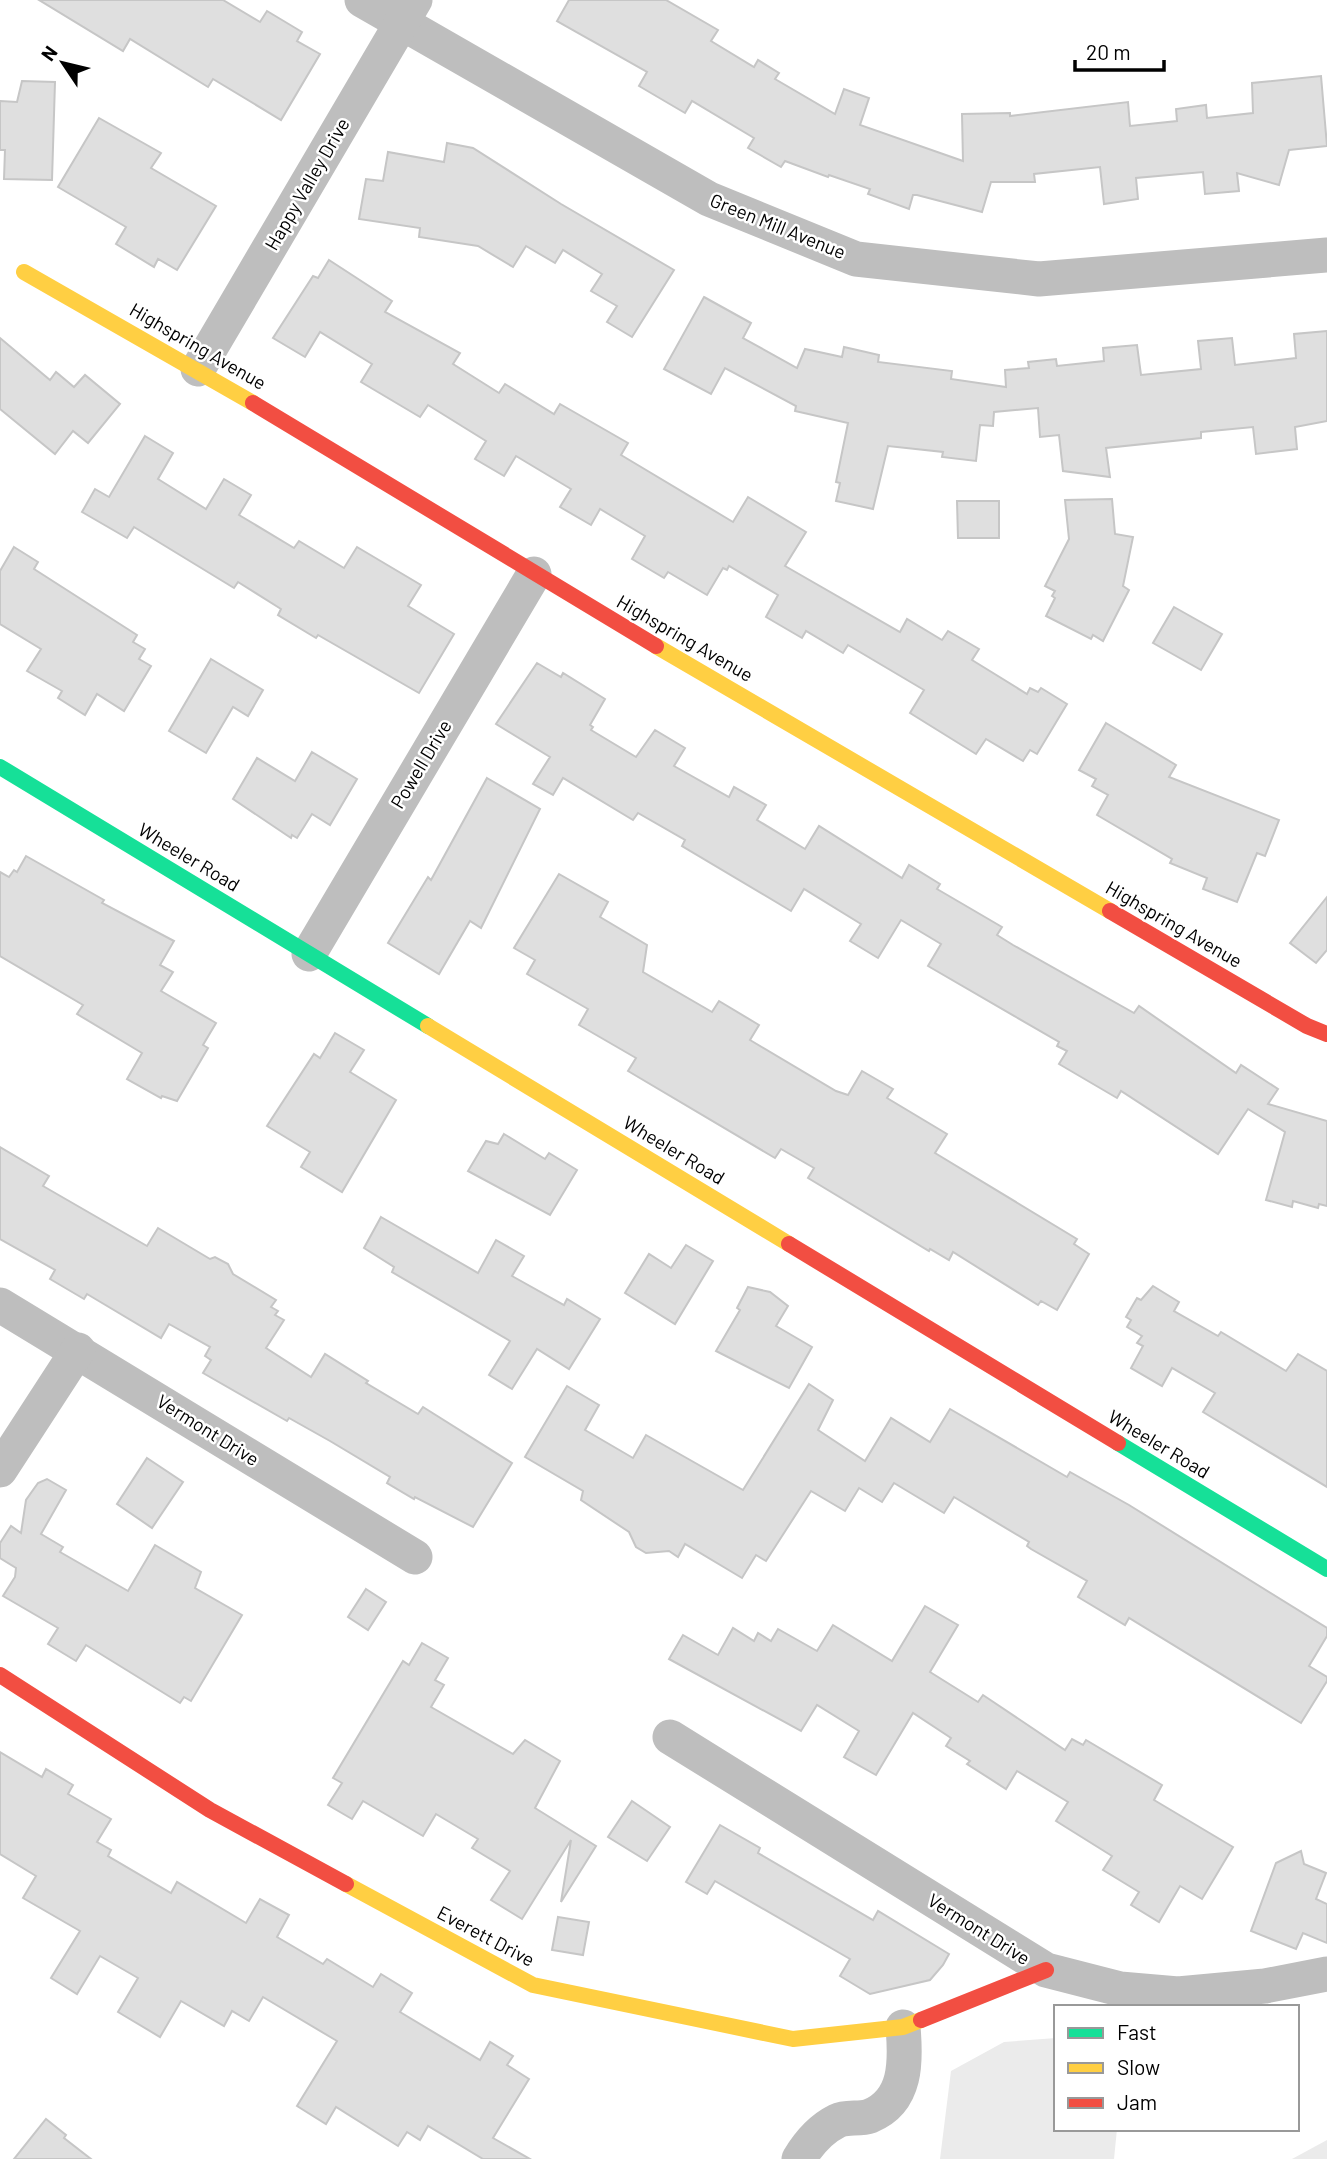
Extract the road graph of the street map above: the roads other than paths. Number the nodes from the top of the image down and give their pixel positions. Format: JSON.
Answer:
{"nodes":[{"id":1,"x":362,"y":0,"type":"edge"},
{"id":2,"x":408,"y":12,"type":"edge"},
{"id":3,"x":1327,"y":255,"type":"edge"},
{"id":4,"x":24,"y":272,"type":"dead end"},
{"id":5,"x":198,"y":369,"type":"junction"},
{"id":6,"x":534,"y":574,"type":"junction"},
{"id":7,"x":0,"y":767,"type":"edge"},
{"id":8,"x":309,"y":954,"type":"junction"},
{"id":9,"x":1327,"y":1034,"type":"edge"},
{"id":10,"x":0,"y":1305,"type":"edge"},
{"id":11,"x":78,"y":1350,"type":"junction"},
{"id":12,"x":0,"y":1470,"type":"edge"},
{"id":13,"x":415,"y":1557,"type":"dead end"},
{"id":14,"x":1327,"y":1569,"type":"edge"},
{"id":15,"x":0,"y":1675,"type":"edge"},
{"id":16,"x":670,"y":1737,"type":"dead end"},
{"id":17,"x":1046,"y":1970,"type":"junction"},
{"id":18,"x":1327,"y":1974,"type":"edge"},
{"id":19,"x":903,"y":2027,"type":"junction"},
{"id":20,"x":799,"y":2159,"type":"edge"}],
"edges":[{"from":1,"to":2,"type":"street","name":"Green Mill Avenue"},
{"from":2,"to":3,"type":"street","name":"Green Mill Avenue"},
{"from":2,"to":5,"type":"street","name":"Happy Valley Drive"},
{"from":4,"to":5,"type":"street","name":"Highspring Avenue"},
{"from":5,"to":6,"type":"street","name":"Highspring Avenue"},
{"from":6,"to":8,"type":"street","name":"Powell Drive"},
{"from":6,"to":9,"type":"street","name":"Highspring Avenue"},
{"from":7,"to":8,"type":"street","name":"Wheeler Road"},
{"from":8,"to":14,"type":"street","name":"Wheeler Road"},
{"from":10,"to":11,"type":"street","name":"Vermont Drive"},
{"from":11,"to":12,"type":"street"},
{"from":11,"to":13,"type":"street","name":"Vermont Drive"},
{"from":15,"to":19,"type":"street","name":"Everett Drive"},
{"from":16,"to":17,"type":"street","name":"Vermont Drive"},
{"from":17,"to":18,"type":"street","name":"Vermont Drive"},
{"from":17,"to":19,"type":"street","name":"Everett Drive"},
{"from":19,"to":20,"type":"street"}]}
